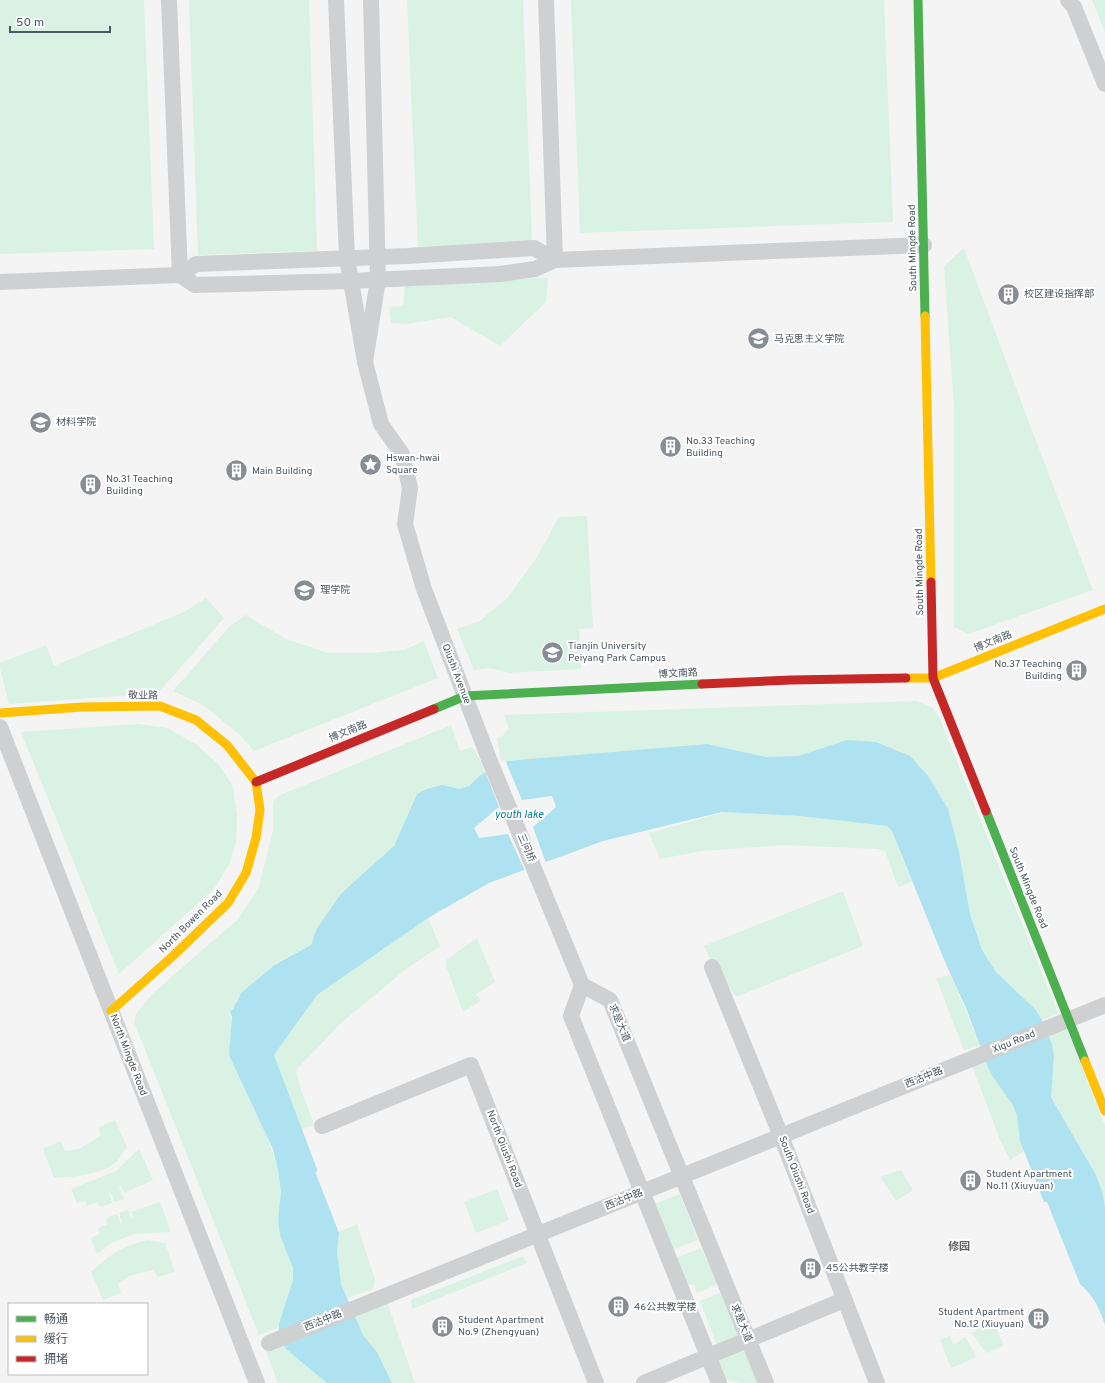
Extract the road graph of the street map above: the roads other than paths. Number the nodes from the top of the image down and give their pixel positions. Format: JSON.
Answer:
{"nodes":[{"id":1,"x":169,"y":0,"type":"edge"},
{"id":2,"x":336,"y":0,"type":"edge"},
{"id":3,"x":371,"y":0,"type":"edge"},
{"id":4,"x":546,"y":0,"type":"edge"},
{"id":5,"x":918,"y":0,"type":"edge"},
{"id":6,"x":1068,"y":0,"type":"edge"},
{"id":7,"x":1105,"y":84,"type":"edge"},
{"id":8,"x":924,"y":244,"type":"junction"},
{"id":9,"x":378,"y":257,"type":"junction"},
{"id":10,"x":348,"y":258,"type":"junction"},
{"id":11,"x":555,"y":260,"type":"junction"},
{"id":12,"x":180,"y":275,"type":"junction"},
{"id":13,"x":378,"y":280,"type":"junction"},
{"id":14,"x":350,"y":281,"type":"junction"},
{"id":15,"x":0,"y":282,"type":"edge"},
{"id":16,"x":365,"y":362,"type":"junction"},
{"id":17,"x":1105,"y":609,"type":"edge"},
{"id":18,"x":933,"y":678,"type":"junction"},
{"id":19,"x":465,"y":696,"type":"junction"},
{"id":20,"x":0,"y":713,"type":"edge"},
{"id":21,"x":0,"y":727,"type":"edge"},
{"id":22,"x":489,"y":759,"type":"joint"},
{"id":23,"x":256,"y":782,"type":"junction"},
{"id":24,"x":712,"y":967,"type":"dead end"},
{"id":25,"x":582,"y":985,"type":"junction"},
{"id":26,"x":1105,"y":1004,"type":"edge"},
{"id":27,"x":111,"y":1011,"type":"junction"},
{"id":28,"x":1068,"y":1019,"type":"junction"},
{"id":29,"x":978,"y":1057,"type":"joint"},
{"id":30,"x":1105,"y":1111,"type":"edge"},
{"id":31,"x":322,"y":1126,"type":"dead end"},
{"id":32,"x":781,"y":1136,"type":"junction"},
{"id":33,"x":682,"y":1176,"type":"junction"},
{"id":34,"x":642,"y":1192,"type":"junction"},
{"id":35,"x":538,"y":1234,"type":"junction"},
{"id":36,"x":844,"y":1300,"type":"junction"},
{"id":37,"x":748,"y":1339,"type":"junction"},
{"id":38,"x":269,"y":1343,"type":"dead end"},
{"id":39,"x":708,"y":1356,"type":"junction"},
{"id":40,"x":257,"y":1383,"type":"edge"},
{"id":41,"x":596,"y":1383,"type":"edge"},
{"id":42,"x":644,"y":1383,"type":"edge"},
{"id":43,"x":719,"y":1383,"type":"edge"},
{"id":44,"x":766,"y":1383,"type":"edge"},
{"id":45,"x":877,"y":1383,"type":"edge"}],
"edges":[{"from":1,"to":12,"type":"street"},
{"from":2,"to":10,"type":"street","name":"Qiushi Avenue"},
{"from":3,"to":9,"type":"street"},
{"from":4,"to":11,"type":"street"},
{"from":5,"to":8,"type":"street","name":"South Mingde Road"},
{"from":6,"to":7,"type":"street"},
{"from":8,"to":11,"type":"street"},
{"from":8,"to":18,"type":"street","name":"South Mingde Road"},
{"from":9,"to":10,"type":"street"},
{"from":9,"to":11,"type":"street"},
{"from":9,"to":13,"type":"street"},
{"from":10,"to":12,"type":"street"},
{"from":10,"to":14,"type":"street","name":"Qiushi Avenue"},
{"from":11,"to":13,"type":"street"},
{"from":12,"to":14,"type":"street"},
{"from":12,"to":15,"type":"street"},
{"from":13,"to":14,"type":"street"},
{"from":13,"to":16,"type":"street"},
{"from":14,"to":16,"type":"street","name":"Qiushi Avenue"},
{"from":16,"to":19,"type":"street","name":"Qiushi Avenue"},
{"from":17,"to":18,"type":"street","name":"博文南路"},
{"from":18,"to":19,"type":"street","name":"博文南路"},
{"from":18,"to":28,"type":"street","name":"South Mingde Road"},
{"from":19,"to":22,"type":"street","name":"Qiushi Avenue"},
{"from":19,"to":23,"type":"street","name":"博文南路"},
{"from":20,"to":23,"type":"street","name":"敬业路"},
{"from":21,"to":27,"type":"street","name":"North Mingde Road"},
{"from":22,"to":25,"type":"street","name":"三问桥"},
{"from":23,"to":27,"type":"street","name":"North Bowen Road"},
{"from":24,"to":32,"type":"street","name":"South Qiushi Road"},
{"from":25,"to":33,"type":"street","name":"求是大道"},
{"from":25,"to":34,"type":"street"},
{"from":26,"to":28,"type":"street","name":"Xigu Road"},
{"from":27,"to":40,"type":"street","name":"North Mingde Road"},
{"from":28,"to":29,"type":"street","name":"Xigu Road"},
{"from":28,"to":30,"type":"street","name":"South Mingde Road"},
{"from":29,"to":32,"type":"street","name":"西沽中路"},
{"from":31,"to":35,"type":"street","name":"North Qiushi Road"},
{"from":32,"to":33,"type":"street","name":"西沽中路"},
{"from":32,"to":36,"type":"street","name":"South Qiushi Road"},
{"from":33,"to":34,"type":"street","name":"西沽中路"},
{"from":33,"to":37,"type":"street","name":"求是大道"},
{"from":34,"to":35,"type":"street","name":"西沽中路"},
{"from":34,"to":39,"type":"street"},
{"from":35,"to":38,"type":"street","name":"西沽中路"},
{"from":35,"to":41,"type":"street","name":"North Qiushi Road"},
{"from":36,"to":37,"type":"street"},
{"from":36,"to":45,"type":"street","name":"South Qiushi Road"},
{"from":37,"to":39,"type":"street"},
{"from":37,"to":44,"type":"street","name":"求是大道"},
{"from":39,"to":42,"type":"street"},
{"from":39,"to":43,"type":"street"}]}
